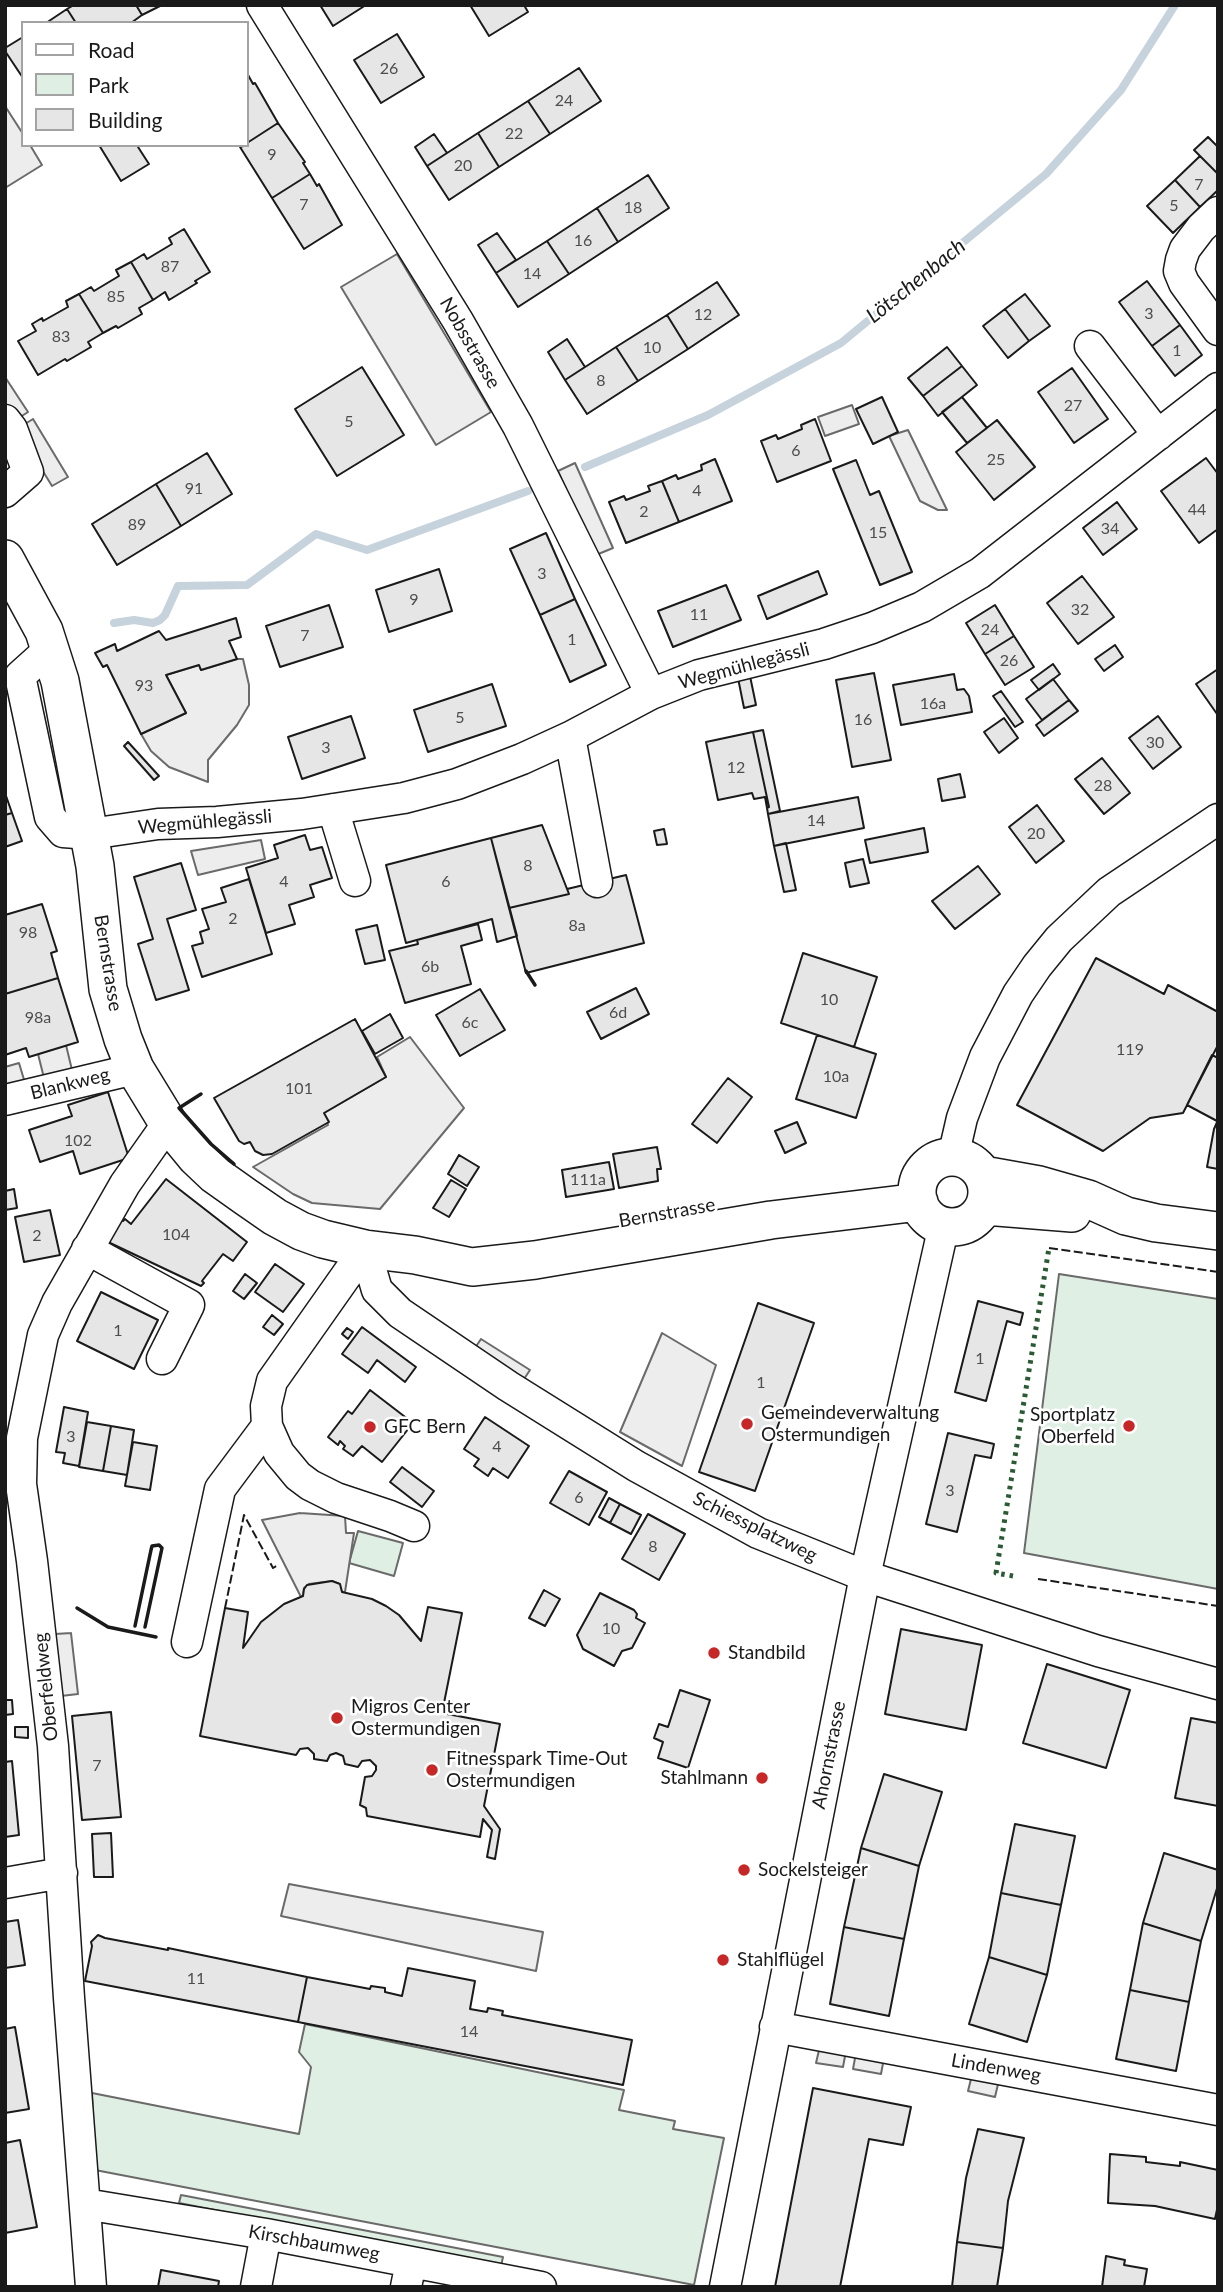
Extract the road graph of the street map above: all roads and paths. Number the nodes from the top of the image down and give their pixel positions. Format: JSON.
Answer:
{"nodes":[{"id":1,"x":262,"y":5,"type":"edge"},
{"id":2,"x":1218,"y":212,"type":"edge"},
{"id":3,"x":1218,"y":330,"type":"edge"},
{"id":4,"x":1090,"y":346,"type":"dead end"},
{"id":5,"x":1218,"y":388,"type":"edge"},
{"id":6,"x":5,"y":420,"type":"edge"},
{"id":7,"x":1158,"y":435,"type":"junction"},
{"id":8,"x":5,"y":492,"type":"edge"},
{"id":9,"x":5,"y":559,"type":"edge"},
{"id":10,"x":651,"y":694,"type":"junction"},
{"id":11,"x":570,"y":737,"type":"junction"},
{"id":12,"x":333,"y":809,"type":"junction"},
{"id":13,"x":1218,"y":819,"type":"edge"},
{"id":14,"x":89,"y":834,"type":"junction"},
{"id":15,"x":355,"y":881,"type":"dead end"},
{"id":16,"x":597,"y":882,"type":"dead end"},
{"id":17,"x":135,"y":1069,"type":"junction"},
{"id":18,"x":5,"y":1100,"type":"edge"},
{"id":19,"x":168,"y":1123,"type":"junction"},
{"id":20,"x":974,"y":1179,"type":"junction"},
{"id":21,"x":928,"y":1202,"type":"junction"},
{"id":22,"x":1218,"y":1231,"type":"edge"},
{"id":23,"x":87,"y":1249,"type":"junction"},
{"id":24,"x":365,"y":1249,"type":"junction"},
{"id":25,"x":162,"y":1359,"type":"dead end"},
{"id":26,"x":267,"y":1426,"type":"junction"},
{"id":27,"x":414,"y":1527,"type":"dead end"},
{"id":28,"x":865,"y":1576,"type":"junction"},
{"id":29,"x":187,"y":1642,"type":"dead end"},
{"id":30,"x":1218,"y":1684,"type":"edge"},
{"id":31,"x":62,"y":1874,"type":"junction"},
{"id":32,"x":5,"y":1882,"type":"edge"},
{"id":33,"x":775,"y":2027,"type":"junction"},
{"id":34,"x":1218,"y":2110,"type":"edge"},
{"id":35,"x":86,"y":2204,"type":"junction"},
{"id":36,"x":266,"y":2234,"type":"junction"},
{"id":37,"x":409,"y":2274,"type":"edge"},
{"id":38,"x":91,"y":2287,"type":"edge"},
{"id":39,"x":256,"y":2287,"type":"edge"},
{"id":40,"x":541,"y":2287,"type":"edge"},
{"id":41,"x":725,"y":2287,"type":"edge"}],
"edges":[{"from":1,"to":10,"type":"street","name":"Nobsstrasse"},
{"from":2,"to":3,"type":"street"},
{"from":4,"to":7,"type":"street"},
{"from":5,"to":7,"type":"street","name":"Wegmühlegässli"},
{"from":6,"to":8,"type":"street"},
{"from":7,"to":10,"type":"street","name":"Wegmühlegässli"},
{"from":9,"to":14,"type":"main road","name":"Bernstrasse"},
{"from":10,"to":11,"type":"street","name":"Wegmühlegässli"},
{"from":11,"to":12,"type":"street","name":"Wegmühlegässli"},
{"from":11,"to":16,"type":"street"},
{"from":12,"to":14,"type":"street","name":"Wegmühlegässli"},
{"from":12,"to":15,"type":"street"},
{"from":13,"to":20,"type":"street"},
{"from":14,"to":17,"type":"main road","name":"Bernstrasse"},
{"from":17,"to":18,"type":"street","name":"Blankweg"},
{"from":17,"to":19,"type":"main road","name":"Bernstrasse"},
{"from":19,"to":23,"type":"street","name":"Oberfeldweg"},
{"from":19,"to":24,"type":"main road","name":"Bernstrasse"},
{"from":20,"to":21,"type":"main road"},
{"from":20,"to":21,"type":"main road","name":"Bernstrasse"},
{"from":20,"to":22,"type":"main road"},
{"from":21,"to":24,"type":"main road","name":"Bernstrasse"},
{"from":21,"to":28,"type":"street","name":"Ahornstrasse"},
{"from":23,"to":25,"type":"street"},
{"from":23,"to":31,"type":"street","name":"Oberfeldweg"},
{"from":24,"to":26,"type":"street"},
{"from":24,"to":28,"type":"street","name":"Schiessplatzweg"},
{"from":26,"to":27,"type":"street"},
{"from":26,"to":29,"type":"street"},
{"from":28,"to":30,"type":"street","name":"Schiessplatzweg"},
{"from":28,"to":33,"type":"street","name":"Ahornstrasse"},
{"from":31,"to":32,"type":"street"},
{"from":31,"to":35,"type":"street","name":"Oberfeldweg"},
{"from":33,"to":34,"type":"street","name":"Lindenweg"},
{"from":33,"to":41,"type":"street","name":"Ahornstrasse"},
{"from":35,"to":36,"type":"street","name":"Kirschbaumweg"},
{"from":35,"to":38,"type":"street","name":"Oberfeldweg"},
{"from":36,"to":37,"type":"street","name":"Kirschbaumweg"},
{"from":36,"to":39,"type":"street"},
{"from":37,"to":40,"type":"street","name":"Kirschbaumweg"}]}
